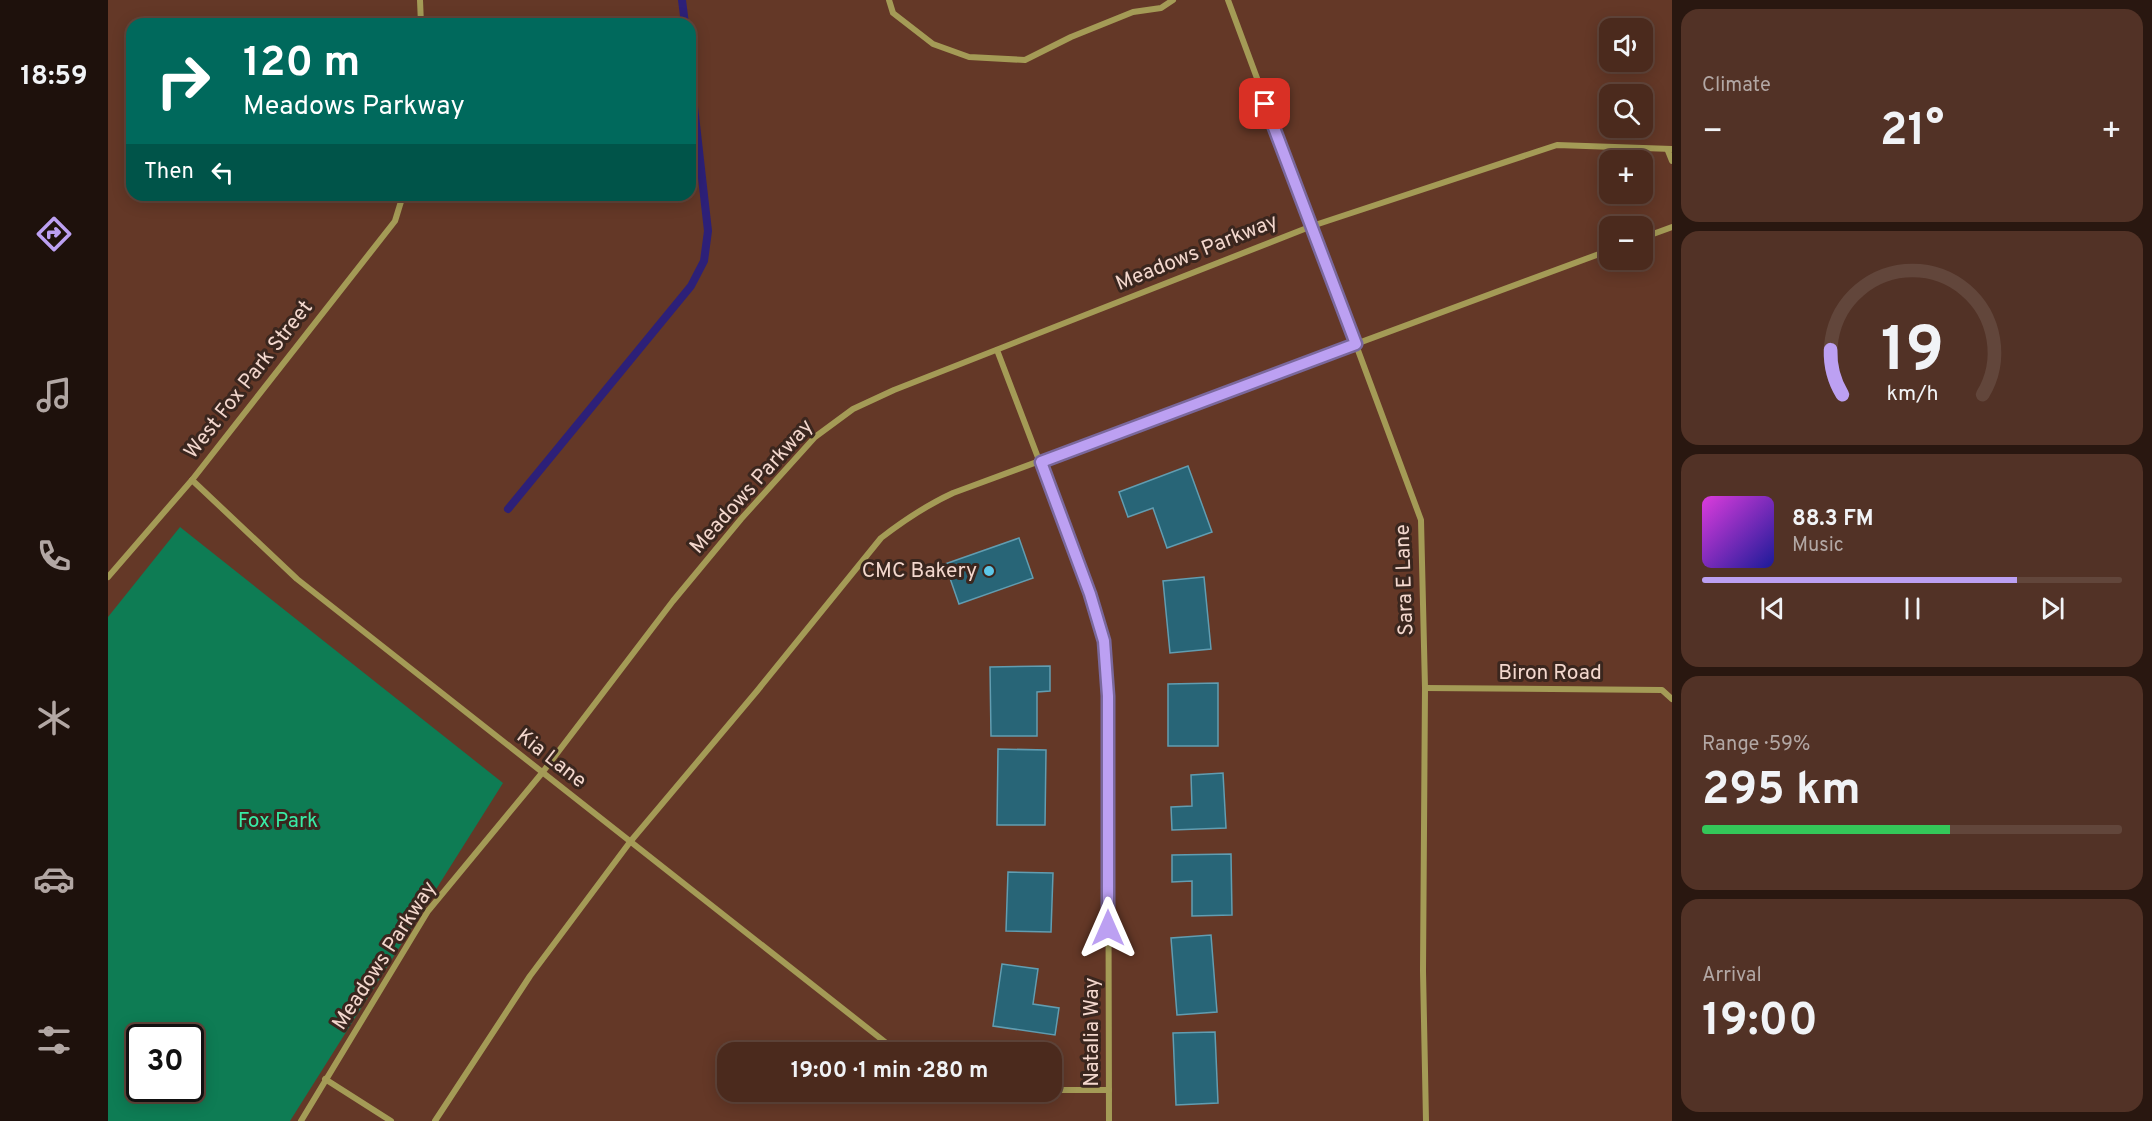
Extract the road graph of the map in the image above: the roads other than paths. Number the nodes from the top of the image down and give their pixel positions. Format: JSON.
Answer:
{"nodes":[{"id":1,"x":420,"y":0,"type":"edge"},
{"id":2,"x":889,"y":0,"type":"edge"},
{"id":3,"x":1173,"y":0,"type":"edge"},
{"id":4,"x":1228,"y":0,"type":"edge"},
{"id":5,"x":421,"y":18,"type":"edge"},
{"id":6,"x":1670,"y":150,"type":"edge"},
{"id":7,"x":1672,"y":160,"type":"edge"},
{"id":8,"x":401,"y":201,"type":"edge"},
{"id":9,"x":1312,"y":225,"type":"junction"},
{"id":10,"x":1672,"y":227,"type":"edge"},
{"id":11,"x":1653,"y":234,"type":"edge"},
{"id":12,"x":1599,"y":254,"type":"edge"},
{"id":13,"x":1356,"y":344,"type":"junction"},
{"id":14,"x":997,"y":350,"type":"junction"},
{"id":15,"x":1041,"y":462,"type":"junction"},
{"id":16,"x":192,"y":480,"type":"junction"},
{"id":17,"x":108,"y":578,"type":"edge"},
{"id":18,"x":1425,"y":688,"type":"junction"},
{"id":19,"x":1672,"y":699,"type":"edge"},
{"id":20,"x":542,"y":772,"type":"junction"},
{"id":21,"x":630,"y":842,"type":"junction"},
{"id":22,"x":885,"y":1042,"type":"edge"},
{"id":23,"x":325,"y":1079,"type":"junction"},
{"id":24,"x":1062,"y":1090,"type":"edge"},
{"id":25,"x":1109,"y":1090,"type":"junction"},
{"id":26,"x":301,"y":1121,"type":"edge"},
{"id":27,"x":391,"y":1121,"type":"edge"},
{"id":28,"x":435,"y":1121,"type":"edge"},
{"id":29,"x":1109,"y":1121,"type":"edge"},
{"id":30,"x":1426,"y":1121,"type":"edge"}],
"edges":[{"from":1,"to":5,"type":"street"},
{"from":2,"to":3,"type":"street"},
{"from":4,"to":9,"type":"street","name":"Sara E Lane"},
{"from":6,"to":7,"type":"street"},
{"from":6,"to":9,"type":"street","name":"Meadows Parkway"},
{"from":8,"to":16,"type":"street","name":"West Fox Park Street"},
{"from":9,"to":13,"type":"street","name":"Sara E Lane"},
{"from":9,"to":14,"type":"street","name":"Meadows Parkway"},
{"from":10,"to":11,"type":"street"},
{"from":12,"to":13,"type":"street"},
{"from":13,"to":15,"type":"street"},
{"from":13,"to":18,"type":"street","name":"Sara E Lane"},
{"from":14,"to":15,"type":"street","name":"Natalia Way"},
{"from":14,"to":20,"type":"street","name":"Meadows Parkway"},
{"from":15,"to":21,"type":"street"},
{"from":15,"to":25,"type":"street","name":"Natalia Way"},
{"from":16,"to":17,"type":"street","name":"West Fox Park Street"},
{"from":16,"to":20,"type":"street","name":"Kia Lane"},
{"from":18,"to":19,"type":"street","name":"Biron Road"},
{"from":18,"to":30,"type":"street","name":"Sara E Lane"},
{"from":20,"to":21,"type":"street","name":"Kia Lane"},
{"from":20,"to":23,"type":"street","name":"Meadows Parkway"},
{"from":21,"to":22,"type":"street","name":"Kia Lane"},
{"from":21,"to":28,"type":"street"},
{"from":23,"to":26,"type":"street","name":"Meadows Parkway"},
{"from":23,"to":27,"type":"street"},
{"from":24,"to":25,"type":"street"},
{"from":25,"to":29,"type":"street","name":"Natalia Way"}]}
